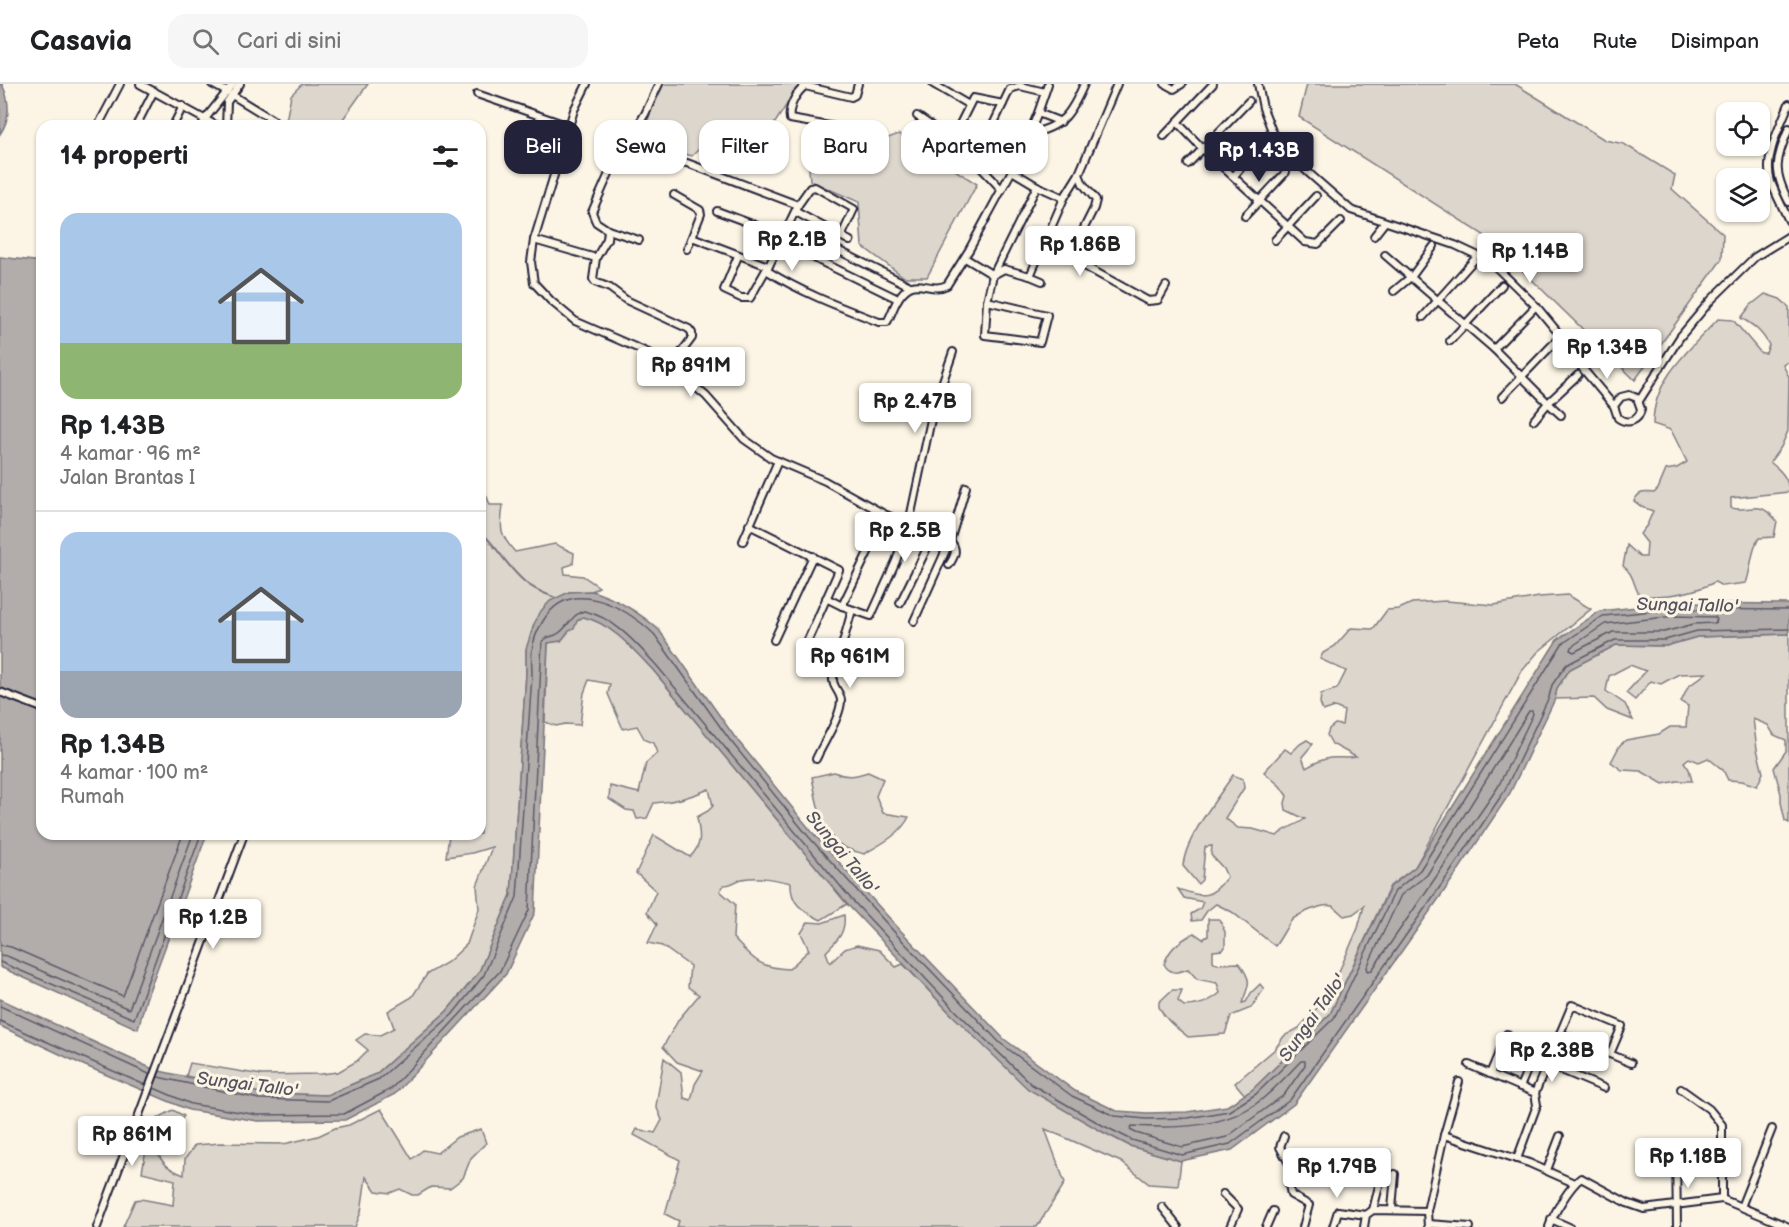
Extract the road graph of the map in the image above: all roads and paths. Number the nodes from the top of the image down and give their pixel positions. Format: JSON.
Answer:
{"nodes":[{"id":1,"x":120,"y":84,"type":"edge"},
{"id":2,"x":140,"y":84,"type":"edge"},
{"id":3,"x":212,"y":84,"type":"edge"},
{"id":4,"x":233,"y":84,"type":"edge"},
{"id":5,"x":240,"y":84,"type":"edge"},
{"id":6,"x":587,"y":84,"type":"edge"},
{"id":7,"x":659,"y":84,"type":"edge"},
{"id":8,"x":858,"y":84,"type":"edge"},
{"id":9,"x":933,"y":84,"type":"edge"},
{"id":10,"x":1048,"y":84,"type":"edge"},
{"id":11,"x":1084,"y":84,"type":"edge"},
{"id":12,"x":1117,"y":84,"type":"edge"},
{"id":13,"x":1165,"y":84,"type":"edge"},
{"id":14,"x":1182,"y":84,"type":"edge"},
{"id":15,"x":1213,"y":84,"type":"edge"},
{"id":16,"x":1258,"y":84,"type":"edge"},
{"id":17,"x":805,"y":85,"type":"edge"},
{"id":18,"x":154,"y":91,"type":"junction"},
{"id":19,"x":1044,"y":92,"type":"junction"},
{"id":20,"x":229,"y":93,"type":"junction"},
{"id":21,"x":477,"y":94,"type":"dead end"},
{"id":22,"x":1249,"y":101,"type":"dead end"},
{"id":23,"x":1003,"y":104,"type":"junction"},
{"id":24,"x":1789,"y":104,"type":"edge"},
{"id":25,"x":969,"y":105,"type":"junction"},
{"id":26,"x":183,"y":106,"type":"junction"},
{"id":27,"x":1038,"y":113,"type":"junction"},
{"id":28,"x":917,"y":116,"type":"dead end"},
{"id":29,"x":101,"y":120,"type":"edge"},
{"id":30,"x":139,"y":120,"type":"edge"},
{"id":31,"x":176,"y":120,"type":"edge"},
{"id":32,"x":199,"y":120,"type":"edge"},
{"id":33,"x":206,"y":120,"type":"edge"},
{"id":34,"x":226,"y":120,"type":"edge"},
{"id":35,"x":273,"y":120,"type":"dead end"},
{"id":36,"x":552,"y":120,"type":"edge"},
{"id":37,"x":571,"y":120,"type":"edge"},
{"id":38,"x":641,"y":120,"type":"edge"},
{"id":39,"x":923,"y":120,"type":"edge"},
{"id":40,"x":962,"y":120,"type":"edge"},
{"id":41,"x":995,"y":120,"type":"edge"},
{"id":42,"x":1035,"y":120,"type":"edge"},
{"id":43,"x":801,"y":121,"type":"edge"},
{"id":44,"x":1061,"y":122,"type":"junction"},
{"id":45,"x":1177,"y":122,"type":"junction"},
{"id":46,"x":1789,"y":128,"type":"edge"},
{"id":47,"x":1048,"y":130,"type":"edge"},
{"id":48,"x":1272,"y":131,"type":"junction"},
{"id":49,"x":1164,"y":136,"type":"dead end"},
{"id":50,"x":1203,"y":149,"type":"junction"},
{"id":51,"x":687,"y":163,"type":"edge"},
{"id":52,"x":1188,"y":164,"type":"dead end"},
{"id":53,"x":1286,"y":172,"type":"dead end"},
{"id":54,"x":554,"y":174,"type":"edge"},
{"id":55,"x":609,"y":174,"type":"edge"},
{"id":56,"x":988,"y":174,"type":"edge"},
{"id":57,"x":1010,"y":174,"type":"edge"},
{"id":58,"x":1017,"y":174,"type":"edge"},
{"id":59,"x":1079,"y":174,"type":"junction"},
{"id":60,"x":1234,"y":176,"type":"junction"},
{"id":61,"x":1037,"y":186,"type":"junction"},
{"id":62,"x":1001,"y":189,"type":"junction"},
{"id":63,"x":674,"y":195,"type":"dead end"},
{"id":64,"x":1316,"y":196,"type":"dead end"},
{"id":65,"x":1064,"y":198,"type":"junction"},
{"id":66,"x":1260,"y":200,"type":"junction"},
{"id":67,"x":1789,"y":202,"type":"edge"},
{"id":68,"x":797,"y":209,"type":"junction"},
{"id":69,"x":717,"y":212,"type":"dead end"},
{"id":70,"x":1245,"y":216,"type":"dead end"},
{"id":71,"x":1341,"y":221,"type":"dead end"},
{"id":72,"x":1789,"y":221,"type":"edge"},
{"id":73,"x":1385,"y":222,"type":"junction"},
{"id":74,"x":789,"y":226,"type":"junction"},
{"id":75,"x":1288,"y":227,"type":"junction"},
{"id":76,"x":1789,"y":227,"type":"edge"},
{"id":77,"x":608,"y":230,"type":"junction"},
{"id":78,"x":1789,"y":234,"type":"edge"},
{"id":79,"x":692,"y":237,"type":"junction"},
{"id":80,"x":841,"y":237,"type":"junction"},
{"id":81,"x":1374,"y":237,"type":"dead end"},
{"id":82,"x":783,"y":238,"type":"junction"},
{"id":83,"x":534,"y":240,"type":"junction"},
{"id":84,"x":639,"y":240,"type":"dead end"},
{"id":85,"x":1275,"y":240,"type":"dead end"},
{"id":86,"x":850,"y":241,"type":"dead end"},
{"id":87,"x":1434,"y":246,"type":"dead end"},
{"id":88,"x":687,"y":249,"type":"dead end"},
{"id":89,"x":1385,"y":255,"type":"dead end"},
{"id":90,"x":738,"y":256,"type":"junction"},
{"id":91,"x":596,"y":258,"type":"junction"},
{"id":92,"x":965,"y":258,"type":"junction"},
{"id":93,"x":1474,"y":260,"type":"dead end"},
{"id":94,"x":767,"y":268,"type":"junction"},
{"id":95,"x":993,"y":274,"type":"junction"},
{"id":96,"x":1030,"y":276,"type":"junction"},
{"id":97,"x":1412,"y":276,"type":"junction"},
{"id":98,"x":1042,"y":281,"type":"dead end"},
{"id":99,"x":1502,"y":285,"type":"dead end"},
{"id":100,"x":910,"y":286,"type":"junction"},
{"id":101,"x":1166,"y":286,"type":"dead end"},
{"id":102,"x":1394,"y":291,"type":"dead end"},
{"id":103,"x":898,"y":299,"type":"junction"},
{"id":104,"x":1437,"y":300,"type":"junction"},
{"id":105,"x":987,"y":301,"type":"junction"},
{"id":106,"x":1536,"y":306,"type":"junction"},
{"id":107,"x":1423,"y":318,"type":"dead end"},
{"id":108,"x":1465,"y":325,"type":"junction"},
{"id":109,"x":1557,"y":340,"type":"dead end"},
{"id":110,"x":1450,"y":341,"type":"dead end"},
{"id":111,"x":1494,"y":350,"type":"junction"},
{"id":112,"x":952,"y":352,"type":"dead end"},
{"id":113,"x":671,"y":366,"type":"junction"},
{"id":114,"x":1578,"y":375,"type":"dead end"},
{"id":115,"x":1523,"y":378,"type":"junction"},
{"id":116,"x":1502,"y":398,"type":"dead end"},
{"id":117,"x":1639,"y":401,"type":"junction"},
{"id":118,"x":1548,"y":403,"type":"junction"},
{"id":119,"x":1614,"y":406,"type":"junction"},
{"id":120,"x":1561,"y":415,"type":"dead end"},
{"id":121,"x":1534,"y":420,"type":"dead end"},
{"id":122,"x":778,"y":461,"type":"junction"},
{"id":123,"x":966,"y":487,"type":"dead end"},
{"id":124,"x":886,"y":515,"type":"junction"},
{"id":125,"x":909,"y":523,"type":"junction"},
{"id":126,"x":749,"y":525,"type":"junction"},
{"id":127,"x":934,"y":534,"type":"junction"},
{"id":128,"x":742,"y":541,"type":"dead end"},
{"id":129,"x":950,"y":541,"type":"junction"},
{"id":130,"x":813,"y":556,"type":"junction"},
{"id":131,"x":950,"y":566,"type":"dead end"},
{"id":132,"x":826,"y":598,"type":"junction"},
{"id":133,"x":900,"y":603,"type":"dead end"},
{"id":134,"x":842,"y":606,"type":"junction"},
{"id":135,"x":852,"y":610,"type":"junction"},
{"id":136,"x":914,"y":621,"type":"dead end"},
{"id":137,"x":774,"y":640,"type":"dead end"},
{"id":138,"x":800,"y":660,"type":"dead end"},
{"id":139,"x":0,"y":692,"type":"edge"},
{"id":140,"x":36,"y":706,"type":"edge"},
{"id":141,"x":816,"y":759,"type":"dead end"},
{"id":142,"x":242,"y":840,"type":"edge"},
{"id":143,"x":1560,"y":1033,"type":"junction"},
{"id":144,"x":1507,"y":1034,"type":"dead end"},
{"id":145,"x":1536,"y":1049,"type":"dead end"},
{"id":146,"x":1610,"y":1054,"type":"junction"},
{"id":147,"x":1631,"y":1063,"type":"dead end"},
{"id":148,"x":1547,"y":1064,"type":"junction"},
{"id":149,"x":1469,"y":1065,"type":"dead end"},
{"id":150,"x":1490,"y":1074,"type":"junction"},
{"id":151,"x":1459,"y":1082,"type":"dead end"},
{"id":152,"x":1520,"y":1087,"type":"junction"},
{"id":153,"x":1604,"y":1088,"type":"dead end"},
{"id":154,"x":1681,"y":1089,"type":"dead end"},
{"id":155,"x":1535,"y":1093,"type":"junction"},
{"id":156,"x":1772,"y":1129,"type":"dead end"},
{"id":157,"x":1444,"y":1135,"type":"junction"},
{"id":158,"x":1284,"y":1136,"type":"dead end"},
{"id":159,"x":1560,"y":1136,"type":"dead end"},
{"id":160,"x":1676,"y":1151,"type":"dead end"},
{"id":161,"x":1386,"y":1154,"type":"dead end"},
{"id":162,"x":1517,"y":1159,"type":"junction"},
{"id":163,"x":1547,"y":1170,"type":"junction"},
{"id":164,"x":1395,"y":1174,"type":"dead end"},
{"id":165,"x":1576,"y":1182,"type":"junction"},
{"id":166,"x":1223,"y":1194,"type":"dead end"},
{"id":167,"x":1722,"y":1199,"type":"junction"},
{"id":168,"x":1677,"y":1205,"type":"junction"},
{"id":169,"x":1162,"y":1207,"type":"dead end"},
{"id":170,"x":1741,"y":1207,"type":"junction"},
{"id":171,"x":1392,"y":1209,"type":"junction"},
{"id":172,"x":1373,"y":1210,"type":"junction"},
{"id":173,"x":1273,"y":1211,"type":"dead end"},
{"id":174,"x":1427,"y":1211,"type":"junction"},
{"id":175,"x":1366,"y":1215,"type":"junction"},
{"id":176,"x":1551,"y":1219,"type":"junction"},
{"id":177,"x":1789,"y":1221,"type":"edge"},
{"id":178,"x":1428,"y":1226,"type":"edge"},
{"id":179,"x":97,"y":1227,"type":"edge"},
{"id":180,"x":1178,"y":1227,"type":"edge"},
{"id":181,"x":1230,"y":1227,"type":"edge"},
{"id":182,"x":1266,"y":1227,"type":"edge"},
{"id":183,"x":1303,"y":1227,"type":"edge"},
{"id":184,"x":1333,"y":1227,"type":"edge"},
{"id":185,"x":1364,"y":1227,"type":"edge"},
{"id":186,"x":1470,"y":1227,"type":"edge"},
{"id":187,"x":1549,"y":1227,"type":"edge"},
{"id":188,"x":1569,"y":1227,"type":"edge"},
{"id":189,"x":1677,"y":1227,"type":"edge"},
{"id":190,"x":1788,"y":1227,"type":"edge"}],
"edges":[{"from":1,"to":29,"type":"street"},
{"from":2,"to":18,"type":"street"},
{"from":3,"to":20,"type":"street"},
{"from":4,"to":20,"type":"street"},
{"from":5,"to":20,"type":"street"},
{"from":6,"to":37,"type":"street"},
{"from":7,"to":38,"type":"street"},
{"from":8,"to":17,"type":"street"},
{"from":9,"to":25,"type":"street"},
{"from":10,"to":19,"type":"street"},
{"from":11,"to":44,"type":"street"},
{"from":12,"to":59,"type":"street"},
{"from":13,"to":14,"type":"street"},
{"from":15,"to":45,"type":"street"},
{"from":16,"to":48,"type":"street"},
{"from":17,"to":43,"type":"street"},
{"from":18,"to":26,"type":"street"},
{"from":18,"to":30,"type":"street"},
{"from":19,"to":23,"type":"street"},
{"from":19,"to":27,"type":"street"},
{"from":20,"to":33,"type":"street"},
{"from":20,"to":34,"type":"street"},
{"from":20,"to":35,"type":"street"},
{"from":21,"to":36,"type":"street"},
{"from":22,"to":50,"type":"street"},
{"from":23,"to":25,"type":"street"},
{"from":23,"to":41,"type":"street"},
{"from":24,"to":72,"type":"street"},
{"from":25,"to":40,"type":"street"},
{"from":26,"to":31,"type":"street"},
{"from":26,"to":32,"type":"street"},
{"from":27,"to":42,"type":"street"},
{"from":27,"to":44,"type":"street"},
{"from":28,"to":39,"type":"street"},
{"from":44,"to":47,"type":"street"},
{"from":45,"to":49,"type":"street"},
{"from":45,"to":50,"type":"street"},
{"from":46,"to":67,"type":"street"},
{"from":48,"to":60,"type":"street"},
{"from":48,"to":73,"type":"street"},
{"from":50,"to":52,"type":"street"},
{"from":50,"to":60,"type":"street"},
{"from":51,"to":68,"type":"street"},
{"from":53,"to":66,"type":"street"},
{"from":54,"to":83,"type":"street"},
{"from":55,"to":77,"type":"street"},
{"from":56,"to":62,"type":"street"},
{"from":57,"to":62,"type":"street"},
{"from":58,"to":61,"type":"street"},
{"from":59,"to":65,"type":"street"},
{"from":59,"to":101,"type":"street"},
{"from":60,"to":66,"type":"street"},
{"from":61,"to":65,"type":"street"},
{"from":61,"to":95,"type":"street"},
{"from":62,"to":92,"type":"street"},
{"from":63,"to":79,"type":"street"},
{"from":64,"to":75,"type":"street"},
{"from":65,"to":96,"type":"street"},
{"from":66,"to":70,"type":"street"},
{"from":66,"to":75,"type":"street"},
{"from":68,"to":74,"type":"street"},
{"from":68,"to":80,"type":"street"},
{"from":68,"to":80,"type":"street"},
{"from":69,"to":82,"type":"street"},
{"from":71,"to":75,"type":"street"},
{"from":73,"to":81,"type":"street"},
{"from":73,"to":106,"type":"street"},
{"from":74,"to":82,"type":"street"},
{"from":74,"to":100,"type":"street"},
{"from":75,"to":85,"type":"street"},
{"from":76,"to":78,"type":"street"},
{"from":77,"to":84,"type":"street"},
{"from":77,"to":91,"type":"street"},
{"from":78,"to":117,"type":"street"},
{"from":79,"to":88,"type":"street"},
{"from":79,"to":90,"type":"street"},
{"from":80,"to":86,"type":"street"},
{"from":82,"to":94,"type":"street"},
{"from":82,"to":103,"type":"street"},
{"from":83,"to":91,"type":"street"},
{"from":83,"to":113,"type":"street"},
{"from":87,"to":97,"type":"street"},
{"from":89,"to":97,"type":"street"},
{"from":90,"to":94,"type":"street"},
{"from":90,"to":94,"type":"street"},
{"from":91,"to":113,"type":"street"},
{"from":92,"to":95,"type":"street"},
{"from":92,"to":100,"type":"street"},
{"from":93,"to":104,"type":"street"},
{"from":94,"to":103,"type":"street"},
{"from":95,"to":96,"type":"street"},
{"from":95,"to":105,"type":"street"},
{"from":96,"to":98,"type":"street"},
{"from":97,"to":102,"type":"street"},
{"from":97,"to":104,"type":"street"},
{"from":99,"to":108,"type":"street"},
{"from":100,"to":103,"type":"street"},
{"from":104,"to":107,"type":"street"},
{"from":104,"to":108,"type":"street"},
{"from":105,"to":105,"type":"street"},
{"from":106,"to":111,"type":"street"},
{"from":106,"to":119,"type":"street"},
{"from":108,"to":110,"type":"street"},
{"from":108,"to":111,"type":"street"},
{"from":109,"to":115,"type":"street"},
{"from":111,"to":115,"type":"street"},
{"from":112,"to":125,"type":"street"},
{"from":113,"to":122,"type":"street"},
{"from":114,"to":118,"type":"street"},
{"from":115,"to":116,"type":"street"},
{"from":115,"to":118,"type":"street"},
{"from":117,"to":119,"type":"street"},
{"from":117,"to":119,"type":"street"},
{"from":118,"to":120,"type":"street"},
{"from":118,"to":121,"type":"street"},
{"from":122,"to":124,"type":"street"},
{"from":122,"to":126,"type":"street"},
{"from":123,"to":129,"type":"street"},
{"from":124,"to":125,"type":"street"},
{"from":124,"to":134,"type":"street"},
{"from":125,"to":127,"type":"street"},
{"from":125,"to":135,"type":"street"},
{"from":126,"to":128,"type":"street"},
{"from":126,"to":130,"type":"street"},
{"from":127,"to":129,"type":"street"},
{"from":127,"to":133,"type":"street"},
{"from":129,"to":131,"type":"street"},
{"from":129,"to":136,"type":"street"},
{"from":130,"to":132,"type":"street"},
{"from":130,"to":137,"type":"street"},
{"from":132,"to":134,"type":"street"},
{"from":132,"to":138,"type":"street"},
{"from":134,"to":135,"type":"street"},
{"from":135,"to":141,"type":"street"},
{"from":139,"to":140,"type":"street"},
{"from":142,"to":179,"type":"street"},
{"from":143,"to":146,"type":"street"},
{"from":143,"to":146,"type":"street"},
{"from":143,"to":148,"type":"street"},
{"from":144,"to":150,"type":"street"},
{"from":145,"to":152,"type":"street"},
{"from":146,"to":147,"type":"street"},
{"from":148,"to":153,"type":"street"},
{"from":148,"to":155,"type":"street"},
{"from":149,"to":150,"type":"street"},
{"from":150,"to":152,"type":"street"},
{"from":151,"to":157,"type":"street"},
{"from":152,"to":155,"type":"street"},
{"from":154,"to":167,"type":"street"},
{"from":155,"to":162,"type":"street"},
{"from":156,"to":170,"type":"street"},
{"from":157,"to":162,"type":"street"},
{"from":157,"to":174,"type":"street"},
{"from":158,"to":183,"type":"street"},
{"from":159,"to":163,"type":"street"},
{"from":160,"to":168,"type":"street"},
{"from":161,"to":172,"type":"street"},
{"from":162,"to":163,"type":"street"},
{"from":163,"to":165,"type":"street"},
{"from":164,"to":171,"type":"street"},
{"from":165,"to":168,"type":"street"},
{"from":165,"to":176,"type":"street"},
{"from":166,"to":181,"type":"street"},
{"from":167,"to":168,"type":"street"},
{"from":167,"to":170,"type":"street"},
{"from":168,"to":189,"type":"street"},
{"from":169,"to":180,"type":"street"},
{"from":170,"to":190,"type":"street"},
{"from":171,"to":172,"type":"street"},
{"from":171,"to":174,"type":"street"},
{"from":172,"to":175,"type":"street"},
{"from":173,"to":182,"type":"street"},
{"from":174,"to":178,"type":"street"},
{"from":175,"to":184,"type":"street"},
{"from":175,"to":185,"type":"street"},
{"from":176,"to":187,"type":"street"},
{"from":176,"to":188,"type":"street"},
{"from":177,"to":190,"type":"street"},
{"from":178,"to":186,"type":"street"}]}
